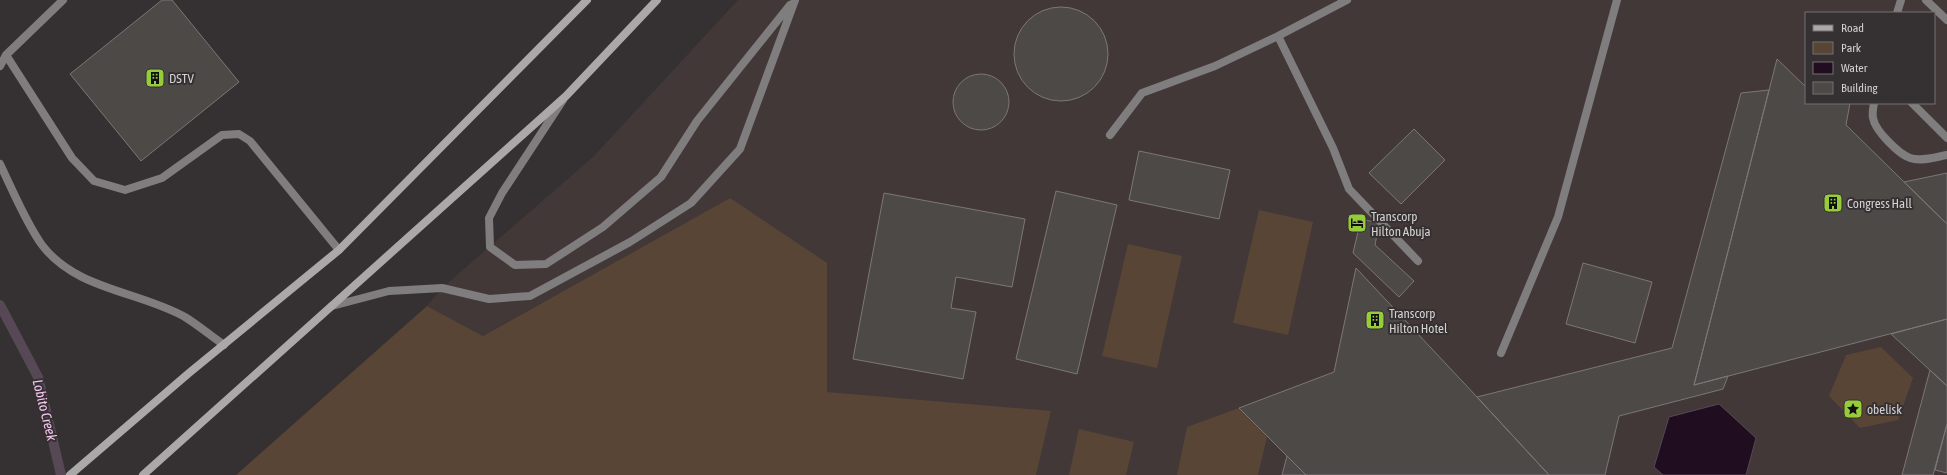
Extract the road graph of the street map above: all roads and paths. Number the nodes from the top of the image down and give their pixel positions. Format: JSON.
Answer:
{"nodes":[{"id":1,"x":63,"y":0,"type":"edge"},
{"id":2,"x":587,"y":0,"type":"edge"},
{"id":3,"x":657,"y":0,"type":"edge"},
{"id":4,"x":795,"y":0,"type":"edge"},
{"id":5,"x":1347,"y":0,"type":"edge"},
{"id":6,"x":1617,"y":0,"type":"edge"},
{"id":7,"x":1901,"y":0,"type":"edge"},
{"id":8,"x":1926,"y":0,"type":"edge"},
{"id":9,"x":1897,"y":12,"type":"edge"},
{"id":10,"x":1947,"y":20,"type":"edge"},
{"id":11,"x":1278,"y":36,"type":"junction"},
{"id":12,"x":6,"y":55,"type":"junction"},
{"id":13,"x":0,"y":66,"type":"edge"},
{"id":14,"x":566,"y":96,"type":"junction"},
{"id":15,"x":1874,"y":104,"type":"edge"},
{"id":16,"x":1913,"y":104,"type":"edge"},
{"id":17,"x":1110,"y":136,"type":"dead end"},
{"id":18,"x":1947,"y":138,"type":"edge"},
{"id":19,"x":1947,"y":155,"type":"edge"},
{"id":20,"x":0,"y":164,"type":"edge"},
{"id":21,"x":339,"y":250,"type":"junction"},
{"id":22,"x":1418,"y":261,"type":"dead end"},
{"id":23,"x":332,"y":306,"type":"junction"},
{"id":24,"x":224,"y":345,"type":"junction"},
{"id":25,"x":1501,"y":353,"type":"dead end"},
{"id":26,"x":70,"y":475,"type":"edge"},
{"id":27,"x":143,"y":475,"type":"edge"}],
"edges":[{"from":1,"to":12,"type":"lane"},
{"from":2,"to":21,"type":"main road"},
{"from":3,"to":14,"type":"main road"},
{"from":4,"to":14,"type":"lane"},
{"from":4,"to":23,"type":"lane"},
{"from":5,"to":11,"type":"lane"},
{"from":6,"to":25,"type":"lane"},
{"from":7,"to":9,"type":"lane"},
{"from":8,"to":10,"type":"lane"},
{"from":11,"to":17,"type":"lane"},
{"from":11,"to":22,"type":"lane"},
{"from":12,"to":13,"type":"lane"},
{"from":12,"to":21,"type":"lane"},
{"from":14,"to":23,"type":"main road"},
{"from":15,"to":19,"type":"lane"},
{"from":16,"to":18,"type":"lane"},
{"from":20,"to":24,"type":"lane"},
{"from":21,"to":24,"type":"main road"},
{"from":23,"to":27,"type":"main road"},
{"from":24,"to":26,"type":"main road"}]}
